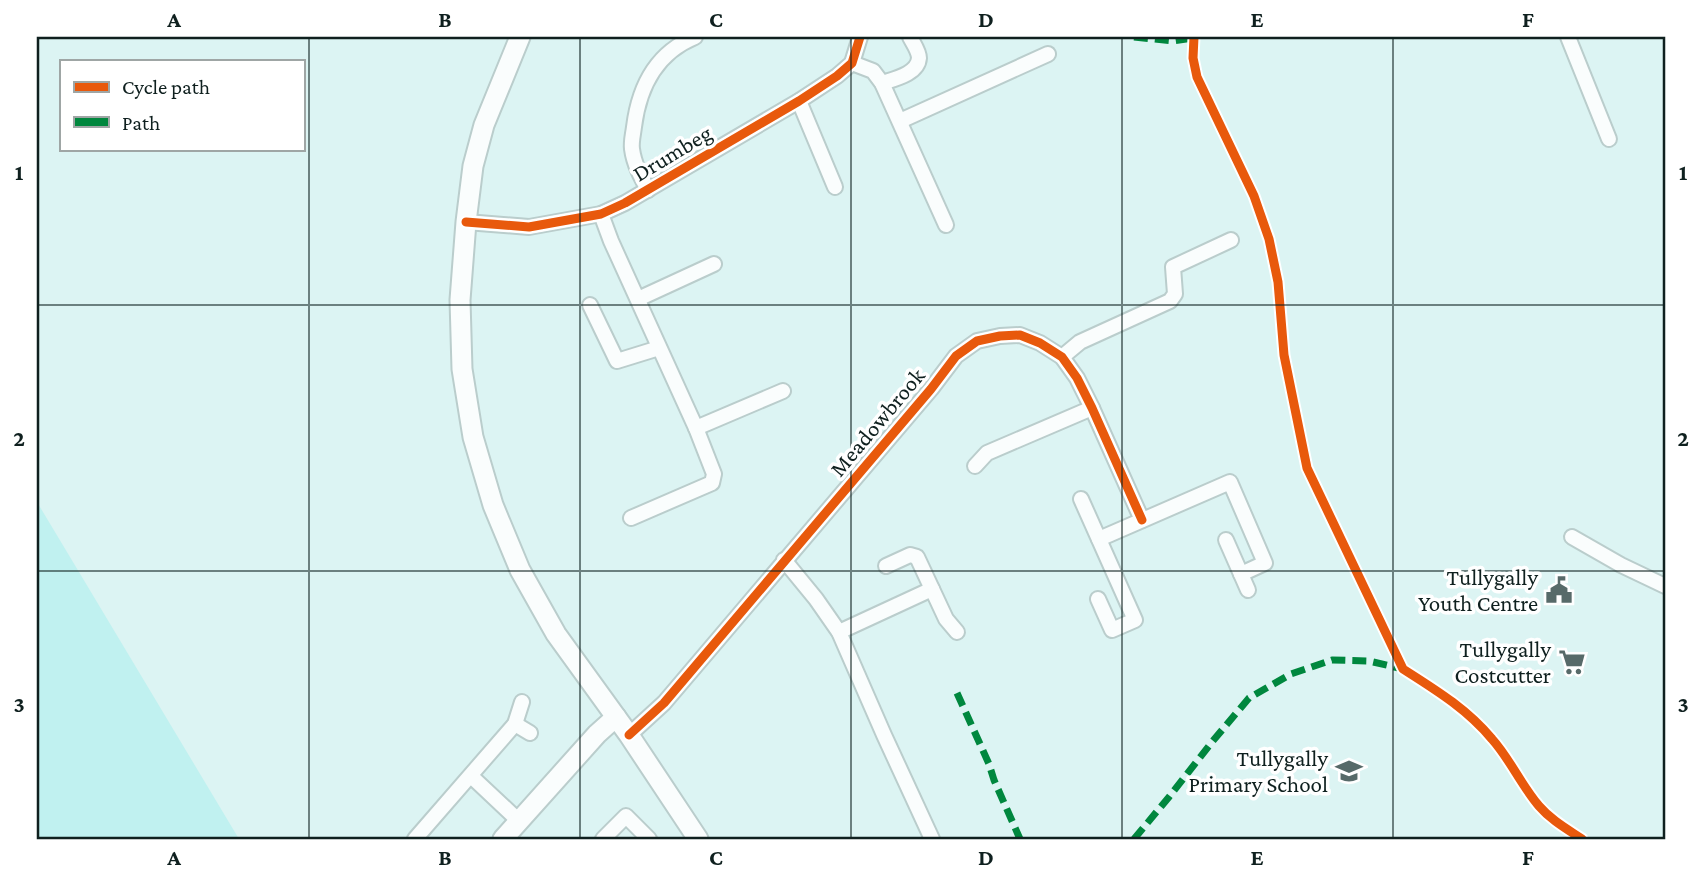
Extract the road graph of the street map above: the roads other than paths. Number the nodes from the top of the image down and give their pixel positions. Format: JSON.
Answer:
{"nodes":[{"id":1,"x":520,"y":37,"type":"edge"},
{"id":2,"x":860,"y":37,"type":"edge"},
{"id":3,"x":910,"y":37,"type":"edge"},
{"id":4,"x":1568,"y":37,"type":"edge"},
{"id":5,"x":685,"y":39,"type":"edge"},
{"id":6,"x":1048,"y":54,"type":"dead end"},
{"id":7,"x":852,"y":63,"type":"junction"},
{"id":8,"x":882,"y":83,"type":"junction"},
{"id":9,"x":799,"y":101,"type":"junction"},
{"id":10,"x":900,"y":121,"type":"junction"},
{"id":11,"x":1609,"y":139,"type":"dead end"},
{"id":12,"x":835,"y":187,"type":"dead end"},
{"id":13,"x":648,"y":190,"type":"junction"},
{"id":14,"x":601,"y":214,"type":"junction"},
{"id":15,"x":466,"y":222,"type":"junction"},
{"id":16,"x":946,"y":225,"type":"dead end"},
{"id":17,"x":1231,"y":240,"type":"dead end"},
{"id":18,"x":714,"y":264,"type":"dead end"},
{"id":19,"x":638,"y":299,"type":"junction"},
{"id":20,"x":590,"y":305,"type":"dead end"},
{"id":21,"x":659,"y":348,"type":"junction"},
{"id":22,"x":1062,"y":357,"type":"junction"},
{"id":23,"x":783,"y":391,"type":"dead end"},
{"id":24,"x":1092,"y":408,"type":"junction"},
{"id":25,"x":696,"y":428,"type":"junction"},
{"id":26,"x":975,"y":466,"type":"dead end"},
{"id":27,"x":1081,"y":499,"type":"dead end"},
{"id":28,"x":631,"y":518,"type":"dead end"},
{"id":29,"x":1142,"y":520,"type":"junction"},
{"id":30,"x":1572,"y":537,"type":"dead end"},
{"id":31,"x":1099,"y":539,"type":"junction"},
{"id":32,"x":1226,"y":540,"type":"dead end"},
{"id":33,"x":784,"y":560,"type":"junction"},
{"id":34,"x":886,"y":566,"type":"dead end"},
{"id":35,"x":1241,"y":574,"type":"junction"},
{"id":36,"x":1665,"y":586,"type":"edge"},
{"id":37,"x":932,"y":589,"type":"junction"},
{"id":38,"x":1248,"y":590,"type":"dead end"},
{"id":39,"x":1098,"y":598,"type":"dead end"},
{"id":40,"x":839,"y":632,"type":"junction"},
{"id":41,"x":957,"y":632,"type":"dead end"},
{"id":42,"x":522,"y":702,"type":"dead end"},
{"id":43,"x":616,"y":717,"type":"junction"},
{"id":44,"x":515,"y":724,"type":"junction"},
{"id":45,"x":530,"y":733,"type":"dead end"},
{"id":46,"x":629,"y":735,"type":"junction"},
{"id":47,"x":471,"y":776,"type":"junction"},
{"id":48,"x":519,"y":821,"type":"junction"},
{"id":49,"x":415,"y":839,"type":"edge"},
{"id":50,"x":503,"y":839,"type":"edge"},
{"id":51,"x":603,"y":839,"type":"edge"},
{"id":52,"x":649,"y":839,"type":"edge"},
{"id":53,"x":698,"y":839,"type":"edge"},
{"id":54,"x":932,"y":839,"type":"edge"}],
"edges":[{"from":1,"to":15,"type":"main road"},
{"from":2,"to":7,"type":"street"},
{"from":3,"to":8,"type":"street"},
{"from":4,"to":11,"type":"street"},
{"from":5,"to":13,"type":"street","name":"Drumbeg"},
{"from":6,"to":10,"type":"street"},
{"from":7,"to":8,"type":"street"},
{"from":7,"to":9,"type":"street","name":"Drumbeg"},
{"from":8,"to":10,"type":"street"},
{"from":9,"to":12,"type":"street"},
{"from":9,"to":13,"type":"street","name":"Drumbeg"},
{"from":10,"to":16,"type":"street"},
{"from":13,"to":14,"type":"street","name":"Drumbeg"},
{"from":14,"to":15,"type":"street","name":"Drumbeg"},
{"from":14,"to":19,"type":"street"},
{"from":15,"to":43,"type":"main road"},
{"from":17,"to":22,"type":"street"},
{"from":18,"to":19,"type":"street"},
{"from":19,"to":21,"type":"street"},
{"from":20,"to":21,"type":"street"},
{"from":21,"to":25,"type":"street"},
{"from":22,"to":24,"type":"street","name":"Meadowbrook"},
{"from":22,"to":33,"type":"street","name":"Meadowbrook"},
{"from":23,"to":25,"type":"street"},
{"from":24,"to":26,"type":"street"},
{"from":24,"to":29,"type":"street","name":"Meadowbrook"},
{"from":25,"to":28,"type":"street"},
{"from":27,"to":31,"type":"street"},
{"from":29,"to":31,"type":"street"},
{"from":29,"to":35,"type":"street"},
{"from":30,"to":36,"type":"street"},
{"from":31,"to":39,"type":"street"},
{"from":32,"to":35,"type":"street"},
{"from":33,"to":40,"type":"street"},
{"from":33,"to":46,"type":"street","name":"Meadowbrook"},
{"from":34,"to":37,"type":"street"},
{"from":35,"to":38,"type":"street"},
{"from":37,"to":40,"type":"street"},
{"from":37,"to":41,"type":"street"},
{"from":40,"to":54,"type":"street"},
{"from":42,"to":44,"type":"street"},
{"from":43,"to":46,"type":"main road"},
{"from":43,"to":48,"type":"main road"},
{"from":44,"to":45,"type":"street"},
{"from":44,"to":47,"type":"street"},
{"from":46,"to":53,"type":"main road"},
{"from":47,"to":48,"type":"street"},
{"from":47,"to":49,"type":"street"},
{"from":48,"to":50,"type":"main road"},
{"from":51,"to":52,"type":"street"}]}
